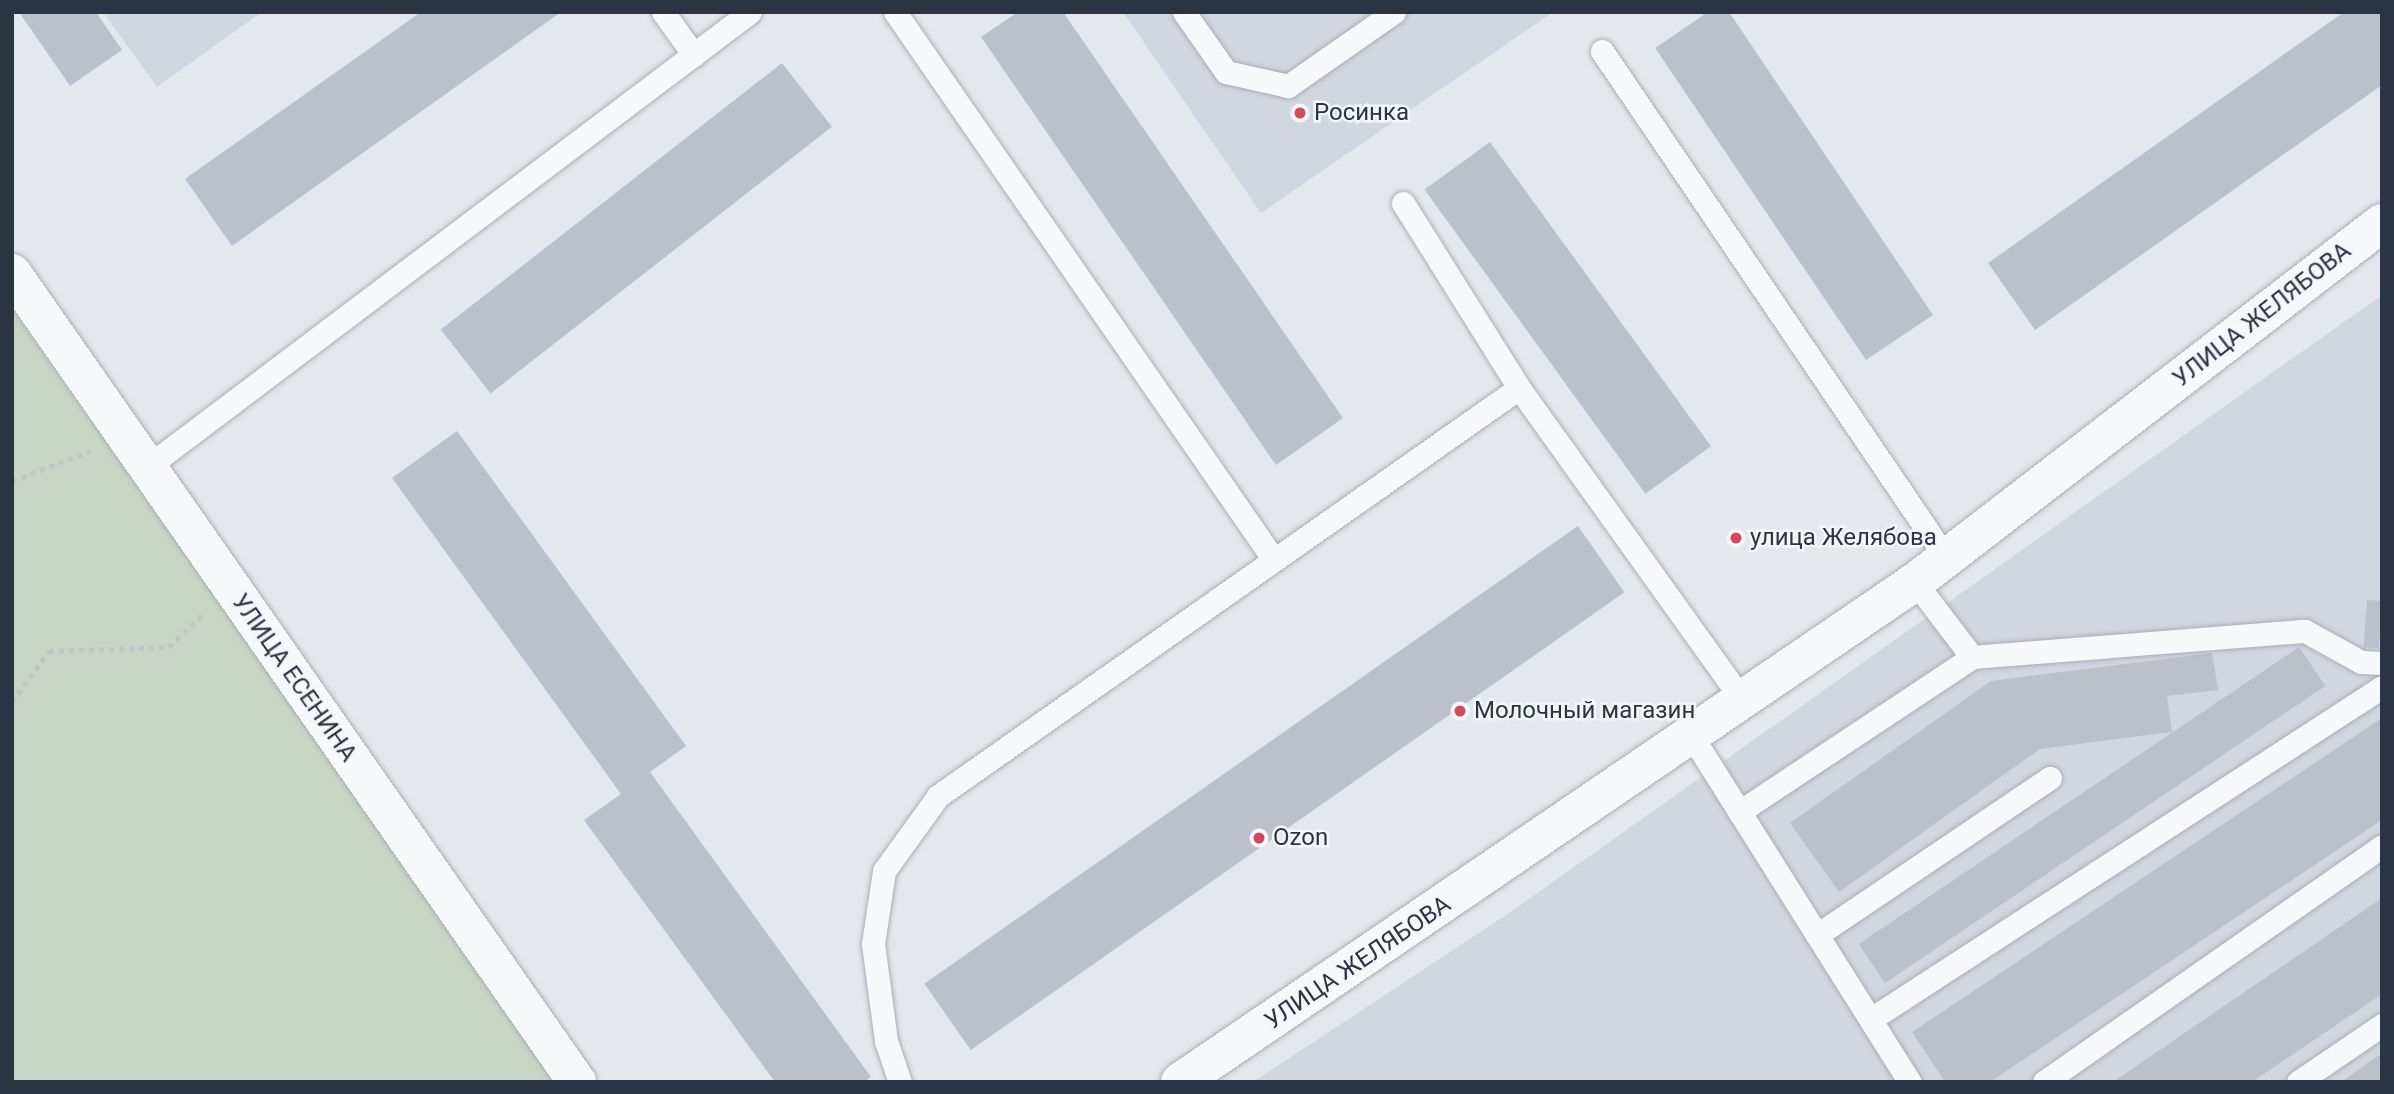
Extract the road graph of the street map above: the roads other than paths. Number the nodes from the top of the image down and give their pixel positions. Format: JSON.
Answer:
{"nodes":[{"id":1,"x":663,"y":12,"type":"edge"},
{"id":2,"x":750,"y":12,"type":"edge"},
{"id":3,"x":895,"y":12,"type":"edge"},
{"id":4,"x":1184,"y":12,"type":"edge"},
{"id":5,"x":1394,"y":12,"type":"edge"},
{"id":6,"x":1602,"y":51,"type":"dead end"},
{"id":7,"x":694,"y":55,"type":"junction"},
{"id":8,"x":1403,"y":203,"type":"dead end"},
{"id":9,"x":2382,"y":223,"type":"edge"},
{"id":10,"x":12,"y":274,"type":"edge"},
{"id":11,"x":1519,"y":388,"type":"junction"},
{"id":12,"x":137,"y":452,"type":"junction"},
{"id":13,"x":1946,"y":558,"type":"junction"},
{"id":14,"x":1274,"y":560,"type":"junction"},
{"id":15,"x":1915,"y":582,"type":"junction"},
{"id":16,"x":1972,"y":657,"type":"junction"},
{"id":17,"x":2382,"y":663,"type":"edge"},
{"id":18,"x":2382,"y":687,"type":"edge"},
{"id":19,"x":1744,"y":702,"type":"junction"},
{"id":20,"x":1693,"y":738,"type":"junction"},
{"id":21,"x":2050,"y":778,"type":"dead end"},
{"id":22,"x":1739,"y":812,"type":"junction"},
{"id":23,"x":2382,"y":846,"type":"edge"},
{"id":24,"x":1817,"y":935,"type":"junction"},
{"id":25,"x":1871,"y":1019,"type":"junction"},
{"id":26,"x":2382,"y":1024,"type":"edge"},
{"id":27,"x":577,"y":1082,"type":"edge"},
{"id":28,"x":900,"y":1082,"type":"edge"},
{"id":29,"x":1180,"y":1082,"type":"edge"},
{"id":30,"x":1910,"y":1082,"type":"edge"},
{"id":31,"x":2044,"y":1082,"type":"edge"},
{"id":32,"x":2298,"y":1082,"type":"edge"}],
"edges":[{"from":1,"to":7,"type":"lane"},
{"from":2,"to":7,"type":"lane"},
{"from":3,"to":14,"type":"lane"},
{"from":4,"to":5,"type":"lane"},
{"from":6,"to":13,"type":"lane"},
{"from":7,"to":12,"type":"lane"},
{"from":8,"to":11,"type":"lane"},
{"from":9,"to":13,"type":"street","name":"УЛИЦА ЖЕЛЯБОВА"},
{"from":10,"to":12,"type":"street","name":"УЛИЦА ЕСЕНИНА"},
{"from":11,"to":14,"type":"lane"},
{"from":11,"to":19,"type":"lane"},
{"from":12,"to":27,"type":"street","name":"УЛИЦА ЕСЕНИНА"},
{"from":13,"to":15,"type":"street","name":"УЛИЦА ЖЕЛЯБОВА"},
{"from":14,"to":28,"type":"lane"},
{"from":15,"to":16,"type":"lane"},
{"from":15,"to":19,"type":"street","name":"УЛИЦА ЖЕЛЯБОВА"},
{"from":16,"to":17,"type":"lane"},
{"from":16,"to":22,"type":"lane"},
{"from":18,"to":25,"type":"lane"},
{"from":19,"to":20,"type":"street","name":"УЛИЦА ЖЕЛЯБОВА"},
{"from":20,"to":22,"type":"lane"},
{"from":20,"to":29,"type":"street","name":"УЛИЦА ЖЕЛЯБОВА"},
{"from":21,"to":24,"type":"lane"},
{"from":22,"to":24,"type":"lane"},
{"from":23,"to":31,"type":"lane"},
{"from":24,"to":25,"type":"lane"},
{"from":25,"to":30,"type":"lane"},
{"from":26,"to":32,"type":"lane"}]}
